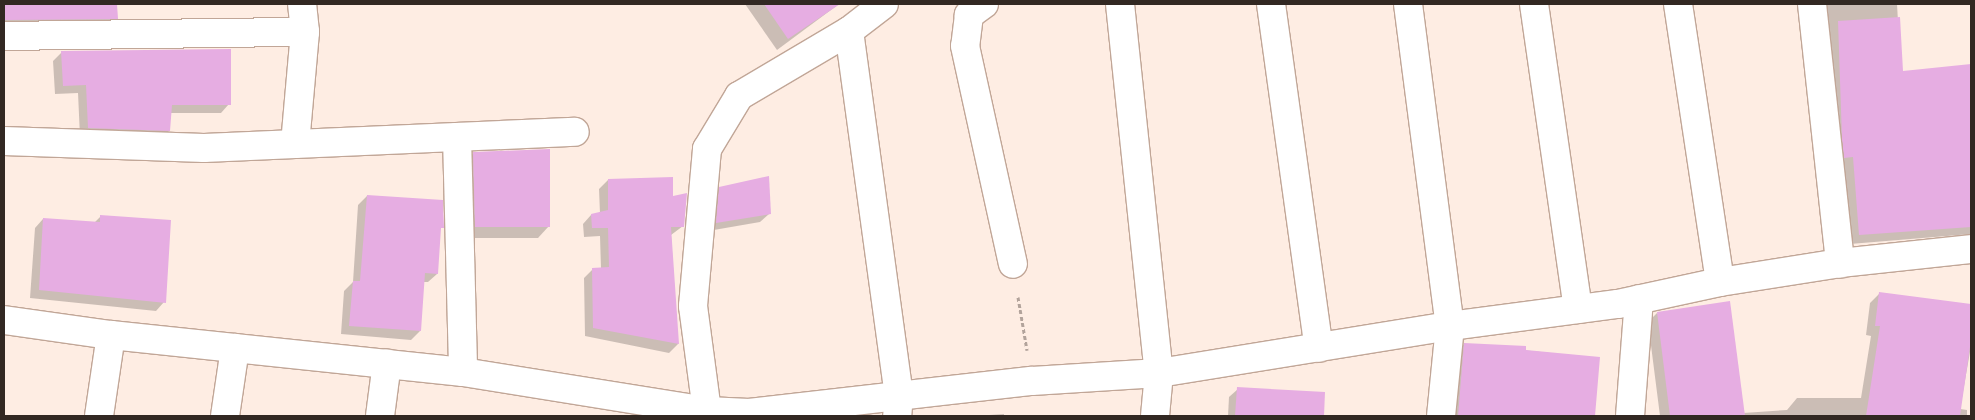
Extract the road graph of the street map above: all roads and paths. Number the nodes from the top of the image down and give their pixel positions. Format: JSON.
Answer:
{"nodes":[{"id":1,"x":302,"y":4,"type":"edge"},
{"id":2,"x":884,"y":4,"type":"edge"},
{"id":3,"x":984,"y":4,"type":"edge"},
{"id":4,"x":1120,"y":4,"type":"edge"},
{"id":5,"x":1271,"y":4,"type":"edge"},
{"id":6,"x":1408,"y":4,"type":"edge"},
{"id":7,"x":1534,"y":4,"type":"edge"},
{"id":8,"x":1678,"y":4,"type":"edge"},
{"id":9,"x":1812,"y":4,"type":"edge"},
{"id":10,"x":849,"y":31,"type":"junction"},
{"id":11,"x":305,"y":32,"type":"junction"},
{"id":12,"x":4,"y":36,"type":"edge"},
{"id":13,"x":575,"y":132,"type":"dead end"},
{"id":14,"x":457,"y":137,"type":"junction"},
{"id":15,"x":4,"y":141,"type":"edge"},
{"id":16,"x":295,"y":144,"type":"junction"},
{"id":17,"x":1971,"y":249,"type":"edge"},
{"id":18,"x":1840,"y":263,"type":"junction"},
{"id":19,"x":1013,"y":264,"type":"joint"},
{"id":20,"x":1720,"y":282,"type":"junction"},
{"id":21,"x":1638,"y":299,"type":"junction"},
{"id":22,"x":1578,"y":309,"type":"junction"},
{"id":23,"x":4,"y":320,"type":"edge"},
{"id":24,"x":1450,"y":326,"type":"junction"},
{"id":25,"x":111,"y":335,"type":"junction"},
{"id":26,"x":234,"y":348,"type":"junction"},
{"id":27,"x":1319,"y":348,"type":"junction"},
{"id":28,"x":387,"y":362,"type":"junction"},
{"id":29,"x":463,"y":372,"type":"junction"},
{"id":30,"x":1159,"y":373,"type":"junction"},
{"id":31,"x":1032,"y":381,"type":"junction"},
{"id":32,"x":898,"y":406,"type":"edge"},
{"id":33,"x":647,"y":408,"type":"edge"},
{"id":34,"x":707,"y":411,"type":"junction"},
{"id":35,"x":99,"y":416,"type":"edge"},
{"id":36,"x":224,"y":416,"type":"edge"},
{"id":37,"x":380,"y":416,"type":"edge"},
{"id":38,"x":1155,"y":416,"type":"edge"},
{"id":39,"x":1440,"y":416,"type":"edge"},
{"id":40,"x":1630,"y":416,"type":"edge"}],
"edges":[{"from":1,"to":11,"type":"street"},
{"from":2,"to":10,"type":"street"},
{"from":3,"to":19,"type":"street"},
{"from":4,"to":30,"type":"street"},
{"from":5,"to":27,"type":"street"},
{"from":6,"to":24,"type":"street"},
{"from":7,"to":22,"type":"street"},
{"from":8,"to":20,"type":"street"},
{"from":9,"to":18,"type":"street"},
{"from":10,"to":32,"type":"street"},
{"from":10,"to":34,"type":"street"},
{"from":11,"to":12,"type":"street"},
{"from":11,"to":16,"type":"street"},
{"from":13,"to":14,"type":"street"},
{"from":14,"to":16,"type":"street"},
{"from":14,"to":29,"type":"street"},
{"from":15,"to":16,"type":"street"},
{"from":17,"to":18,"type":"street"},
{"from":18,"to":20,"type":"street"},
{"from":19,"to":31,"type":"path"},
{"from":20,"to":21,"type":"street"},
{"from":21,"to":22,"type":"street"},
{"from":21,"to":40,"type":"street"},
{"from":22,"to":24,"type":"street"},
{"from":23,"to":25,"type":"street"},
{"from":24,"to":27,"type":"street"},
{"from":24,"to":39,"type":"street"},
{"from":25,"to":26,"type":"street"},
{"from":25,"to":35,"type":"street"},
{"from":26,"to":28,"type":"street"},
{"from":26,"to":36,"type":"street"},
{"from":27,"to":30,"type":"street"},
{"from":28,"to":29,"type":"street"},
{"from":28,"to":37,"type":"street"},
{"from":29,"to":33,"type":"street"},
{"from":30,"to":31,"type":"street"},
{"from":30,"to":38,"type":"street"},
{"from":31,"to":32,"type":"street"},
{"from":32,"to":34,"type":"street"},
{"from":33,"to":34,"type":"street"}]}
